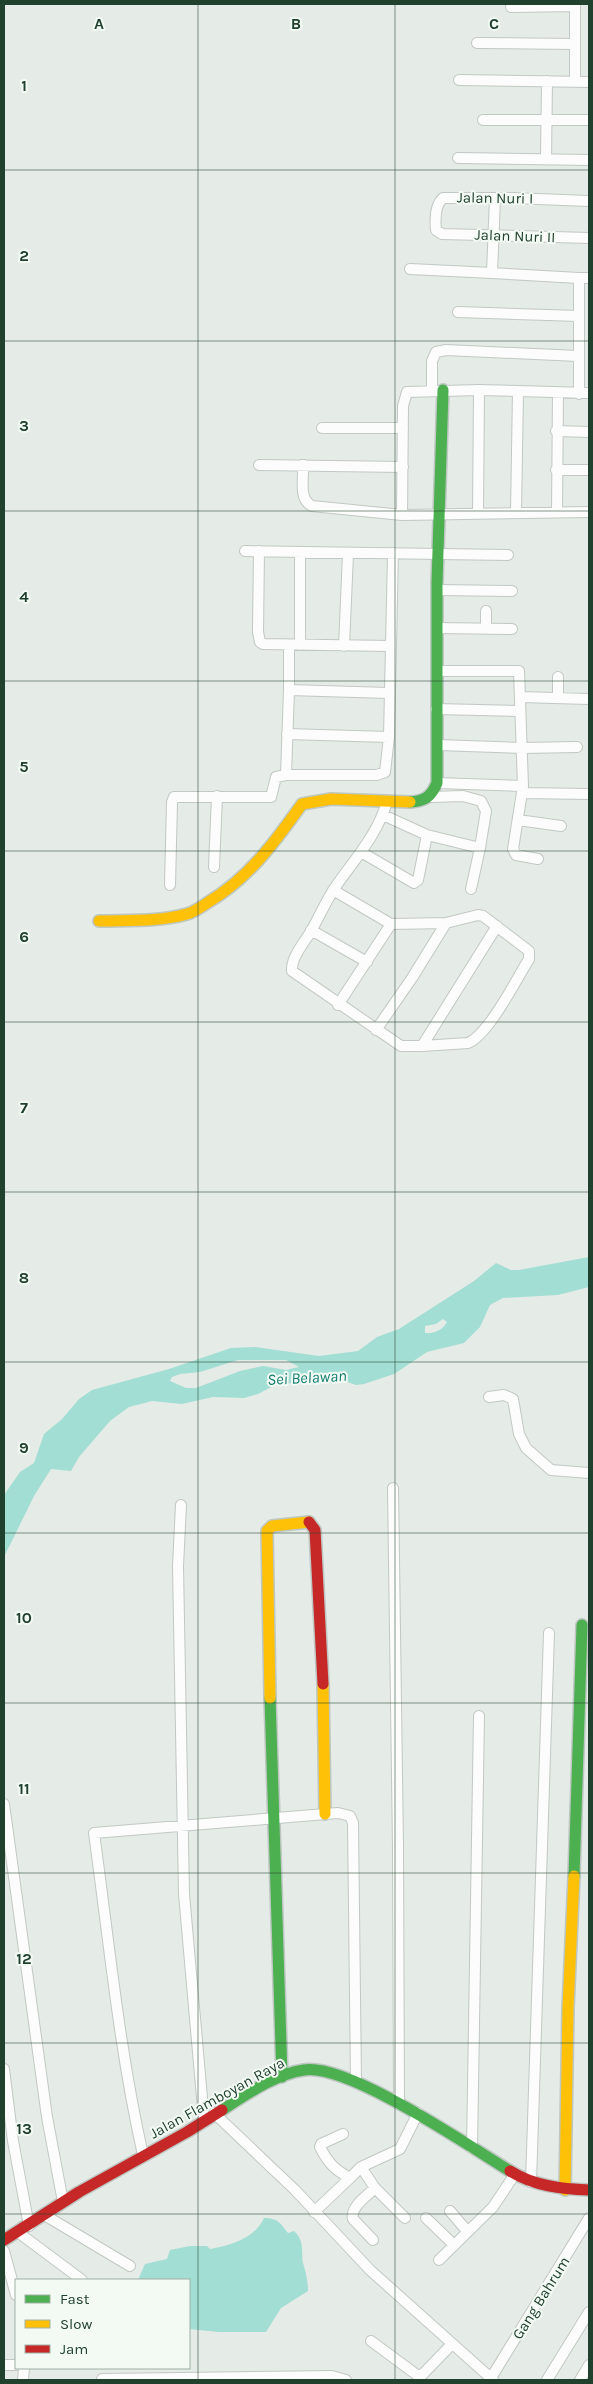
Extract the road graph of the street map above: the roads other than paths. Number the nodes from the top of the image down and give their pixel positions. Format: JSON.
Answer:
{"nodes":[{"id":1,"x":575,"y":5,"type":"edge"},
{"id":2,"x":511,"y":7,"type":"dead end"},
{"id":3,"x":477,"y":43,"type":"dead end"},
{"id":4,"x":574,"y":44,"type":"junction"},
{"id":5,"x":459,"y":80,"type":"dead end"},
{"id":6,"x":547,"y":81,"type":"junction"},
{"id":7,"x":575,"y":82,"type":"junction"},
{"id":8,"x":589,"y":82,"type":"edge"},
{"id":9,"x":483,"y":120,"type":"dead end"},
{"id":10,"x":546,"y":120,"type":"junction"},
{"id":11,"x":589,"y":120,"type":"edge"},
{"id":12,"x":458,"y":158,"type":"dead end"},
{"id":13,"x":546,"y":159,"type":"junction"},
{"id":14,"x":589,"y":160,"type":"edge"},
{"id":15,"x":495,"y":198,"type":"junction"},
{"id":16,"x":589,"y":201,"type":"edge"},
{"id":17,"x":442,"y":234,"type":"joint"},
{"id":18,"x":494,"y":236,"type":"junction"},
{"id":19,"x":589,"y":238,"type":"edge"},
{"id":20,"x":410,"y":269,"type":"dead end"},
{"id":21,"x":492,"y":273,"type":"junction"},
{"id":22,"x":584,"y":278,"type":"edge"},
{"id":23,"x":458,"y":312,"type":"dead end"},
{"id":24,"x":579,"y":316,"type":"junction"},
{"id":25,"x":578,"y":356,"type":"junction"},
{"id":26,"x":438,"y":390,"type":"junction"},
{"id":27,"x":479,"y":390,"type":"junction"},
{"id":28,"x":518,"y":391,"type":"junction"},
{"id":29,"x":584,"y":393,"type":"edge"},
{"id":30,"x":558,"y":394,"type":"junction"},
{"id":31,"x":322,"y":428,"type":"dead end"},
{"id":32,"x":403,"y":428,"type":"junction"},
{"id":33,"x":556,"y":431,"type":"junction"},
{"id":34,"x":589,"y":432,"type":"edge"},
{"id":35,"x":259,"y":465,"type":"dead end"},
{"id":36,"x":303,"y":465,"type":"junction"},
{"id":37,"x":403,"y":467,"type":"junction"},
{"id":38,"x":556,"y":470,"type":"junction"},
{"id":39,"x":589,"y":470,"type":"edge"},
{"id":40,"x":478,"y":512,"type":"junction"},
{"id":41,"x":556,"y":512,"type":"junction"},
{"id":42,"x":589,"y":512,"type":"edge"},
{"id":43,"x":441,"y":513,"type":"junction"},
{"id":44,"x":516,"y":513,"type":"junction"},
{"id":45,"x":402,"y":515,"type":"junction"},
{"id":46,"x":245,"y":551,"type":"dead end"},
{"id":47,"x":259,"y":551,"type":"junction"},
{"id":48,"x":300,"y":552,"type":"junction"},
{"id":49,"x":393,"y":553,"type":"junction"},
{"id":50,"x":348,"y":554,"type":"junction"},
{"id":51,"x":438,"y":554,"type":"junction"},
{"id":52,"x":508,"y":555,"type":"dead end"},
{"id":53,"x":438,"y":590,"type":"junction"},
{"id":54,"x":512,"y":591,"type":"dead end"},
{"id":55,"x":486,"y":611,"type":"dead end"},
{"id":56,"x":438,"y":628,"type":"junction"},
{"id":57,"x":486,"y":628,"type":"junction"},
{"id":58,"x":512,"y":629,"type":"dead end"},
{"id":59,"x":294,"y":646,"type":"junction"},
{"id":60,"x":344,"y":646,"type":"junction"},
{"id":61,"x":390,"y":646,"type":"junction"},
{"id":62,"x":437,"y":671,"type":"junction"},
{"id":63,"x":558,"y":677,"type":"dead end"},
{"id":64,"x":289,"y":690,"type":"junction"},
{"id":65,"x":390,"y":693,"type":"junction"},
{"id":66,"x":520,"y":697,"type":"junction"},
{"id":67,"x":558,"y":698,"type":"junction"},
{"id":68,"x":589,"y":699,"type":"edge"},
{"id":69,"x":436,"y":709,"type":"junction"},
{"id":70,"x":520,"y":711,"type":"junction"},
{"id":71,"x":287,"y":734,"type":"junction"},
{"id":72,"x":389,"y":737,"type":"junction"},
{"id":73,"x":438,"y":746,"type":"junction"},
{"id":74,"x":577,"y":747,"type":"dead end"},
{"id":75,"x":523,"y":748,"type":"junction"},
{"id":76,"x":286,"y":775,"type":"junction"},
{"id":77,"x":437,"y":783,"type":"junction"},
{"id":78,"x":522,"y":789,"type":"junction"},
{"id":79,"x":589,"y":794,"type":"edge"},
{"id":80,"x":217,"y":796,"type":"junction"},
{"id":81,"x":431,"y":797,"type":"junction"},
{"id":82,"x":387,"y":801,"type":"junction"},
{"id":83,"x":384,"y":815,"type":"junction"},
{"id":84,"x":518,"y":820,"type":"junction"},
{"id":85,"x":560,"y":826,"type":"dead end"},
{"id":86,"x":427,"y":835,"type":"junction"},
{"id":87,"x":480,"y":848,"type":"junction"},
{"id":88,"x":361,"y":852,"type":"junction"},
{"id":89,"x":538,"y":859,"type":"dead end"},
{"id":90,"x":214,"y":867,"type":"dead end"},
{"id":91,"x":170,"y":884,"type":"dead end"},
{"id":92,"x":471,"y":889,"type":"dead end"},
{"id":93,"x":333,"y":890,"type":"junction"},
{"id":94,"x":99,"y":921,"type":"dead end"},
{"id":95,"x":446,"y":923,"type":"junction"},
{"id":96,"x":391,"y":924,"type":"junction"},
{"id":97,"x":497,"y":926,"type":"junction"},
{"id":98,"x":311,"y":930,"type":"junction"},
{"id":99,"x":367,"y":962,"type":"junction"},
{"id":100,"x":338,"y":1004,"type":"junction"},
{"id":101,"x":376,"y":1030,"type":"junction"},
{"id":102,"x":422,"y":1046,"type":"junction"},
{"id":103,"x":489,"y":1397,"type":"dead end"},
{"id":104,"x":589,"y":1473,"type":"edge"},
{"id":105,"x":393,"y":1488,"type":"dead end"},
{"id":106,"x":181,"y":1505,"type":"dead end"},
{"id":107,"x":582,"y":1626,"type":"dead end"},
{"id":108,"x":549,"y":1633,"type":"dead end"},
{"id":109,"x":479,"y":1716,"type":"dead end"},
{"id":110,"x":4,"y":1804,"type":"edge"},
{"id":111,"x":325,"y":1814,"type":"junction"},
{"id":112,"x":272,"y":1818,"type":"junction"},
{"id":113,"x":182,"y":1824,"type":"junction"},
{"id":114,"x":4,"y":2069,"type":"edge"},
{"id":115,"x":282,"y":2077,"type":"junction"},
{"id":116,"x":356,"y":2082,"type":"junction"},
{"id":117,"x":399,"y":2104,"type":"junction"},
{"id":118,"x":214,"y":2113,"type":"junction"},
{"id":119,"x":418,"y":2113,"type":"junction"},
{"id":120,"x":204,"y":2120,"type":"junction"},
{"id":121,"x":343,"y":2134,"type":"dead end"},
{"id":122,"x":472,"y":2148,"type":"junction"},
{"id":123,"x":144,"y":2155,"type":"junction"},
{"id":124,"x":361,"y":2167,"type":"junction"},
{"id":125,"x":515,"y":2174,"type":"junction"},
{"id":126,"x":350,"y":2178,"type":"junction"},
{"id":127,"x":531,"y":2182,"type":"junction"},
{"id":128,"x":375,"y":2188,"type":"junction"},
{"id":129,"x":565,"y":2190,"type":"junction"},
{"id":130,"x":589,"y":2190,"type":"edge"},
{"id":131,"x":63,"y":2202,"type":"junction"},
{"id":132,"x":450,"y":2211,"type":"dead end"},
{"id":133,"x":314,"y":2212,"type":"junction"},
{"id":134,"x":46,"y":2216,"type":"junction"},
{"id":135,"x":405,"y":2218,"type":"dead end"},
{"id":136,"x":426,"y":2218,"type":"dead end"},
{"id":137,"x":589,"y":2218,"type":"edge"},
{"id":138,"x":29,"y":2226,"type":"junction"},
{"id":139,"x":467,"y":2231,"type":"junction"},
{"id":140,"x":19,"y":2233,"type":"junction"},
{"id":141,"x":4,"y":2240,"type":"edge"},
{"id":142,"x":373,"y":2240,"type":"dead end"},
{"id":143,"x":454,"y":2245,"type":"junction"},
{"id":144,"x":4,"y":2251,"type":"edge"},
{"id":145,"x":439,"y":2260,"type":"dead end"},
{"id":146,"x":130,"y":2266,"type":"dead end"},
{"id":147,"x":81,"y":2279,"type":"edge"},
{"id":148,"x":15,"y":2290,"type":"edge"},
{"id":149,"x":589,"y":2312,"type":"edge"},
{"id":150,"x":371,"y":2340,"type":"dead end"},
{"id":151,"x":452,"y":2344,"type":"junction"},
{"id":152,"x":589,"y":2365,"type":"edge"},
{"id":153,"x":492,"y":2379,"type":"edge"},
{"id":154,"x":102,"y":2380,"type":"edge"},
{"id":155,"x":346,"y":2380,"type":"edge"},
{"id":156,"x":548,"y":2380,"type":"edge"},
{"id":157,"x":580,"y":2380,"type":"edge"}],
"edges":[{"from":1,"to":2,"type":"street"},
{"from":1,"to":4,"type":"street"},
{"from":3,"to":4,"type":"street"},
{"from":4,"to":7,"type":"street"},
{"from":5,"to":6,"type":"street"},
{"from":6,"to":7,"type":"street"},
{"from":6,"to":10,"type":"street"},
{"from":7,"to":8,"type":"street"},
{"from":9,"to":10,"type":"street"},
{"from":10,"to":11,"type":"street"},
{"from":10,"to":13,"type":"street"},
{"from":12,"to":13,"type":"street"},
{"from":13,"to":14,"type":"street"},
{"from":15,"to":16,"type":"street","name":"Jalan Nuri I"},
{"from":15,"to":17,"type":"street","name":"Jalan Nuri I"},
{"from":15,"to":18,"type":"street"},
{"from":17,"to":18,"type":"street","name":"Jalan Nuri II"},
{"from":18,"to":19,"type":"street","name":"Jalan Nuri II"},
{"from":18,"to":21,"type":"street"},
{"from":20,"to":21,"type":"street"},
{"from":21,"to":22,"type":"street"},
{"from":22,"to":24,"type":"street"},
{"from":23,"to":24,"type":"street"},
{"from":24,"to":25,"type":"street"},
{"from":25,"to":26,"type":"street"},
{"from":25,"to":29,"type":"street"},
{"from":26,"to":27,"type":"street"},
{"from":26,"to":32,"type":"street"},
{"from":26,"to":43,"type":"street"},
{"from":27,"to":28,"type":"street"},
{"from":27,"to":40,"type":"street"},
{"from":28,"to":30,"type":"street"},
{"from":28,"to":44,"type":"street"},
{"from":29,"to":30,"type":"street"},
{"from":30,"to":33,"type":"street"},
{"from":31,"to":32,"type":"street"},
{"from":32,"to":37,"type":"street"},
{"from":33,"to":34,"type":"street"},
{"from":33,"to":38,"type":"street"},
{"from":35,"to":36,"type":"street"},
{"from":36,"to":37,"type":"street"},
{"from":36,"to":45,"type":"street"},
{"from":37,"to":45,"type":"street"},
{"from":38,"to":39,"type":"street"},
{"from":38,"to":41,"type":"street"},
{"from":40,"to":43,"type":"street"},
{"from":40,"to":44,"type":"street"},
{"from":41,"to":42,"type":"street"},
{"from":41,"to":44,"type":"street"},
{"from":43,"to":45,"type":"street"},
{"from":43,"to":51,"type":"street"},
{"from":46,"to":47,"type":"street"},
{"from":47,"to":48,"type":"street"},
{"from":47,"to":59,"type":"street"},
{"from":48,"to":50,"type":"street"},
{"from":48,"to":59,"type":"street"},
{"from":49,"to":50,"type":"street"},
{"from":49,"to":51,"type":"street"},
{"from":49,"to":61,"type":"street"},
{"from":50,"to":60,"type":"street"},
{"from":51,"to":52,"type":"street"},
{"from":51,"to":53,"type":"street"},
{"from":53,"to":54,"type":"street"},
{"from":53,"to":56,"type":"street"},
{"from":55,"to":57,"type":"street"},
{"from":56,"to":57,"type":"street"},
{"from":56,"to":62,"type":"street"},
{"from":57,"to":58,"type":"street"},
{"from":59,"to":60,"type":"street"},
{"from":59,"to":64,"type":"street"},
{"from":60,"to":61,"type":"street"},
{"from":61,"to":65,"type":"street"},
{"from":62,"to":66,"type":"street"},
{"from":62,"to":69,"type":"street"},
{"from":63,"to":67,"type":"street"},
{"from":64,"to":65,"type":"street"},
{"from":64,"to":71,"type":"street"},
{"from":65,"to":72,"type":"street"},
{"from":66,"to":67,"type":"street"},
{"from":66,"to":70,"type":"street"},
{"from":67,"to":68,"type":"street"},
{"from":69,"to":70,"type":"street"},
{"from":69,"to":73,"type":"street"},
{"from":70,"to":75,"type":"street"},
{"from":71,"to":72,"type":"street"},
{"from":71,"to":76,"type":"street"},
{"from":72,"to":76,"type":"street"},
{"from":73,"to":75,"type":"street"},
{"from":73,"to":77,"type":"street"},
{"from":74,"to":75,"type":"street"},
{"from":75,"to":78,"type":"street"},
{"from":76,"to":80,"type":"street"},
{"from":77,"to":78,"type":"street"},
{"from":77,"to":81,"type":"street"},
{"from":78,"to":79,"type":"street"},
{"from":78,"to":84,"type":"street"},
{"from":80,"to":90,"type":"street"},
{"from":80,"to":91,"type":"street"},
{"from":81,"to":82,"type":"street"},
{"from":81,"to":87,"type":"street"},
{"from":82,"to":83,"type":"street"},
{"from":82,"to":94,"type":"street"},
{"from":83,"to":86,"type":"street"},
{"from":83,"to":88,"type":"street"},
{"from":84,"to":85,"type":"street"},
{"from":84,"to":89,"type":"street"},
{"from":86,"to":87,"type":"street"},
{"from":86,"to":88,"type":"street"},
{"from":87,"to":92,"type":"street"},
{"from":88,"to":93,"type":"street"},
{"from":93,"to":96,"type":"street"},
{"from":93,"to":98,"type":"street"},
{"from":95,"to":96,"type":"street"},
{"from":95,"to":97,"type":"street"},
{"from":95,"to":101,"type":"street"},
{"from":96,"to":99,"type":"street"},
{"from":97,"to":102,"type":"street"},
{"from":97,"to":102,"type":"street"},
{"from":98,"to":99,"type":"street"},
{"from":98,"to":100,"type":"street"},
{"from":99,"to":100,"type":"street"},
{"from":100,"to":101,"type":"street"},
{"from":101,"to":102,"type":"street"},
{"from":103,"to":104,"type":"street"},
{"from":105,"to":117,"type":"street"},
{"from":106,"to":113,"type":"street"},
{"from":107,"to":129,"type":"street"},
{"from":108,"to":127,"type":"street"},
{"from":109,"to":122,"type":"street"},
{"from":110,"to":131,"type":"street"},
{"from":111,"to":112,"type":"street"},
{"from":111,"to":112,"type":"street"},
{"from":111,"to":116,"type":"street"},
{"from":112,"to":113,"type":"street"},
{"from":112,"to":115,"type":"street"},
{"from":113,"to":120,"type":"street"},
{"from":113,"to":123,"type":"street"},
{"from":114,"to":138,"type":"street"},
{"from":115,"to":116,"type":"street","name":"Jalan Flamboyan Raya"},
{"from":115,"to":118,"type":"street","name":"Jalan Flamboyan Raya"},
{"from":116,"to":117,"type":"street","name":"Jalan Flamboyan Raya"},
{"from":117,"to":119,"type":"street","name":"Jalan Flamboyan Raya"},
{"from":118,"to":120,"type":"street","name":"Jalan Flamboyan Raya"},
{"from":118,"to":133,"type":"street"},
{"from":119,"to":122,"type":"street","name":"Jalan Flamboyan Raya"},
{"from":119,"to":124,"type":"street"},
{"from":120,"to":123,"type":"street","name":"Jalan Flamboyan Raya"},
{"from":121,"to":126,"type":"street"},
{"from":122,"to":125,"type":"street","name":"Jalan Flamboyan Raya"},
{"from":123,"to":131,"type":"street","name":"Jalan Flamboyan Raya"},
{"from":124,"to":126,"type":"street"},
{"from":124,"to":128,"type":"street"},
{"from":125,"to":127,"type":"street","name":"Jalan Flamboyan Raya"},
{"from":125,"to":139,"type":"street"},
{"from":126,"to":133,"type":"street"},
{"from":127,"to":129,"type":"street","name":"Jalan Flamboyan Raya"},
{"from":128,"to":135,"type":"street"},
{"from":128,"to":142,"type":"street"},
{"from":129,"to":130,"type":"street","name":"Jalan Flamboyan Raya"},
{"from":131,"to":134,"type":"street","name":"Jalan Flamboyan Raya"},
{"from":132,"to":139,"type":"street"},
{"from":133,"to":151,"type":"street"},
{"from":134,"to":138,"type":"street","name":"Jalan Flamboyan Raya"},
{"from":134,"to":146,"type":"street"},
{"from":136,"to":143,"type":"street"},
{"from":137,"to":153,"type":"street","name":"Gang Bahrum"},
{"from":138,"to":140,"type":"street","name":"Jalan Flamboyan Raya"},
{"from":139,"to":143,"type":"street"},
{"from":140,"to":141,"type":"street","name":"Jalan Flamboyan Raya"},
{"from":140,"to":147,"type":"street"},
{"from":143,"to":145,"type":"street"},
{"from":144,"to":148,"type":"street"},
{"from":149,"to":156,"type":"street"},
{"from":150,"to":151,"type":"street"},
{"from":151,"to":153,"type":"street"},
{"from":152,"to":157,"type":"street"},
{"from":154,"to":155,"type":"street"}]}
